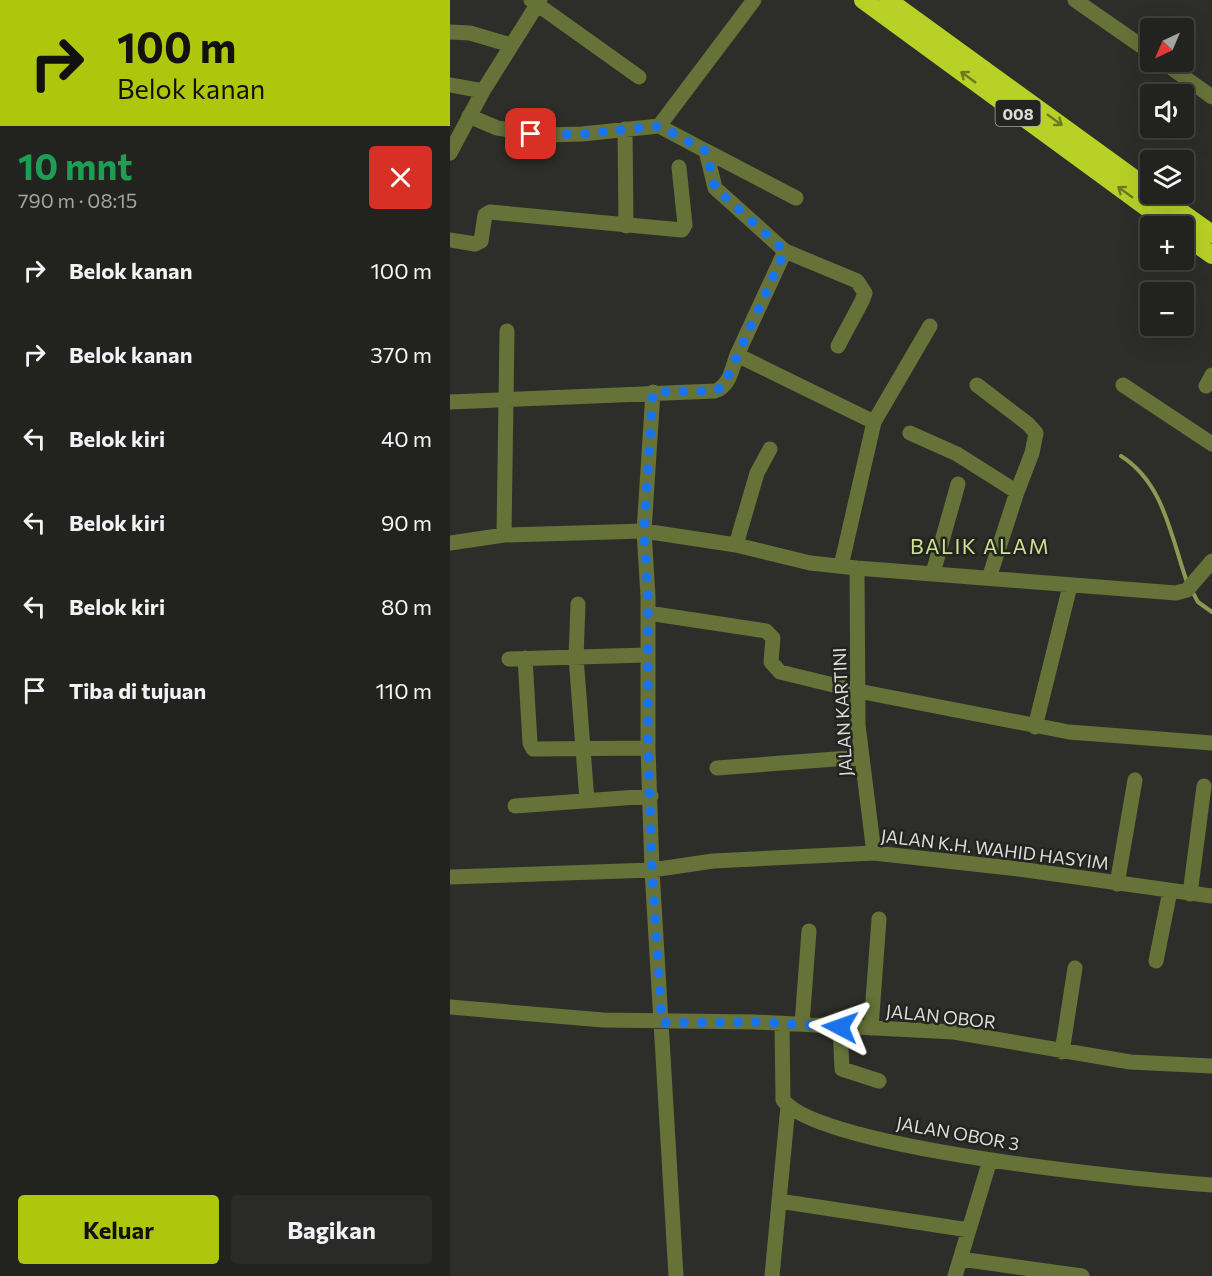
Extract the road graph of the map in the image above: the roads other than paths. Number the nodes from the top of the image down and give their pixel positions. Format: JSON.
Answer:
{"nodes":[{"id":1,"x":754,"y":0,"type":"edge"},
{"id":2,"x":863,"y":0,"type":"edge"},
{"id":3,"x":888,"y":0,"type":"edge"},
{"id":4,"x":1075,"y":0,"type":"edge"},
{"id":5,"x":536,"y":1,"type":"edge"},
{"id":6,"x":450,"y":32,"type":"edge"},
{"id":7,"x":511,"y":45,"type":"junction"},
{"id":8,"x":1140,"y":45,"type":"edge"},
{"id":9,"x":1177,"y":72,"type":"edge"},
{"id":10,"x":639,"y":77,"type":"dead end"},
{"id":11,"x":450,"y":86,"type":"edge"},
{"id":12,"x":483,"y":91,"type":"junction"},
{"id":13,"x":1212,"y":97,"type":"edge"},
{"id":14,"x":469,"y":116,"type":"junction"},
{"id":15,"x":659,"y":126,"type":"junction"},
{"id":16,"x":625,"y":129,"type":"junction"},
{"id":17,"x":706,"y":151,"type":"junction"},
{"id":18,"x":450,"y":153,"type":"edge"},
{"id":19,"x":679,"y":166,"type":"dead end"},
{"id":20,"x":1140,"y":183,"type":"edge"},
{"id":21,"x":796,"y":198,"type":"dead end"},
{"id":22,"x":1170,"y":204,"type":"edge"},
{"id":23,"x":1158,"y":216,"type":"edge"},
{"id":24,"x":626,"y":226,"type":"junction"},
{"id":25,"x":1212,"y":234,"type":"edge"},
{"id":26,"x":450,"y":240,"type":"edge"},
{"id":27,"x":1194,"y":242,"type":"edge"},
{"id":28,"x":785,"y":251,"type":"junction"},
{"id":29,"x":1212,"y":255,"type":"edge"},
{"id":30,"x":930,"y":326,"type":"dead end"},
{"id":31,"x":507,"y":331,"type":"dead end"},
{"id":32,"x":838,"y":346,"type":"dead end"},
{"id":33,"x":737,"y":355,"type":"junction"},
{"id":34,"x":977,"y":385,"type":"dead end"},
{"id":35,"x":1123,"y":385,"type":"dead end"},
{"id":36,"x":653,"y":392,"type":"junction"},
{"id":37,"x":504,"y":401,"type":"junction"},
{"id":38,"x":450,"y":402,"type":"edge"},
{"id":39,"x":874,"y":422,"type":"junction"},
{"id":40,"x":910,"y":433,"type":"dead end"},
{"id":41,"x":1212,"y":444,"type":"edge"},
{"id":42,"x":770,"y":448,"type":"dead end"},
{"id":43,"x":958,"y":484,"type":"dead end"},
{"id":44,"x":1017,"y":492,"type":"junction"},
{"id":45,"x":644,"y":531,"type":"junction"},
{"id":46,"x":504,"y":535,"type":"junction"},
{"id":47,"x":450,"y":543,"type":"edge"},
{"id":48,"x":736,"y":545,"type":"junction"},
{"id":49,"x":1212,"y":561,"type":"edge"},
{"id":50,"x":841,"y":566,"type":"junction"},
{"id":51,"x":857,"y":568,"type":"junction"},
{"id":52,"x":933,"y":573,"type":"junction"},
{"id":53,"x":989,"y":578,"type":"junction"},
{"id":54,"x":1070,"y":586,"type":"junction"},
{"id":55,"x":578,"y":604,"type":"dead end"},
{"id":56,"x":648,"y":613,"type":"junction"},
{"id":57,"x":647,"y":655,"type":"junction"},
{"id":58,"x":576,"y":657,"type":"junction"},
{"id":59,"x":525,"y":658,"type":"junction"},
{"id":60,"x":509,"y":659,"type":"dead end"},
{"id":61,"x":858,"y":692,"type":"junction"},
{"id":62,"x":1035,"y":727,"type":"junction"},
{"id":63,"x":1211,"y":741,"type":"edge"},
{"id":64,"x":648,"y":748,"type":"junction"},
{"id":65,"x":584,"y":749,"type":"junction"},
{"id":66,"x":862,"y":758,"type":"junction"},
{"id":67,"x":717,"y":768,"type":"dead end"},
{"id":68,"x":1135,"y":780,"type":"dead end"},
{"id":69,"x":1204,"y":786,"type":"dead end"},
{"id":70,"x":651,"y":796,"type":"junction"},
{"id":71,"x":586,"y":801,"type":"junction"},
{"id":72,"x":515,"y":806,"type":"dead end"},
{"id":73,"x":874,"y":853,"type":"junction"},
{"id":74,"x":652,"y":870,"type":"junction"},
{"id":75,"x":450,"y":876,"type":"edge"},
{"id":76,"x":1117,"y":884,"type":"junction"},
{"id":77,"x":1170,"y":891,"type":"junction"},
{"id":78,"x":1190,"y":894,"type":"junction"},
{"id":79,"x":1212,"y":896,"type":"edge"},
{"id":80,"x":879,"y":919,"type":"dead end"},
{"id":81,"x":809,"y":931,"type":"dead end"},
{"id":82,"x":1155,"y":961,"type":"dead end"},
{"id":83,"x":1075,"y":968,"type":"dead end"},
{"id":84,"x":450,"y":1007,"type":"edge"},
{"id":85,"x":662,"y":1023,"type":"junction"},
{"id":86,"x":782,"y":1023,"type":"junction"},
{"id":87,"x":802,"y":1024,"type":"junction"},
{"id":88,"x":840,"y":1027,"type":"junction"},
{"id":89,"x":871,"y":1028,"type":"junction"},
{"id":90,"x":1062,"y":1052,"type":"junction"},
{"id":91,"x":1212,"y":1066,"type":"edge"},
{"id":92,"x":879,"y":1081,"type":"dead end"},
{"id":93,"x":788,"y":1106,"type":"junction"},
{"id":94,"x":990,"y":1160,"type":"junction"},
{"id":95,"x":1212,"y":1185,"type":"edge"},
{"id":96,"x":779,"y":1202,"type":"junction"},
{"id":97,"x":969,"y":1230,"type":"junction"},
{"id":98,"x":960,"y":1258,"type":"junction"},
{"id":99,"x":676,"y":1276,"type":"edge"},
{"id":100,"x":772,"y":1276,"type":"edge"},
{"id":101,"x":955,"y":1276,"type":"edge"},
{"id":102,"x":1082,"y":1276,"type":"edge"}],
"edges":[{"from":1,"to":15,"type":"street"},
{"from":23,"to":2,"type":"highway","number":"008","one_way":true},
{"from":3,"to":20,"type":"highway","number":"008","one_way":true},
{"from":4,"to":8,"type":"street"},
{"from":5,"to":7,"type":"street"},
{"from":5,"to":10,"type":"street"},
{"from":6,"to":7,"type":"street"},
{"from":7,"to":12,"type":"street"},
{"from":9,"to":13,"type":"street"},
{"from":11,"to":12,"type":"street"},
{"from":12,"to":14,"type":"street"},
{"from":14,"to":16,"type":"street"},
{"from":14,"to":18,"type":"street"},
{"from":15,"to":16,"type":"street"},
{"from":15,"to":17,"type":"street"},
{"from":16,"to":24,"type":"street"},
{"from":17,"to":21,"type":"street"},
{"from":17,"to":28,"type":"street"},
{"from":19,"to":24,"type":"street"},
{"from":22,"to":25,"type":"highway"},
{"from":24,"to":26,"type":"street"},
{"from":27,"to":29,"type":"highway"},
{"from":28,"to":32,"type":"street"},
{"from":28,"to":33,"type":"street"},
{"from":30,"to":39,"type":"street"},
{"from":31,"to":37,"type":"street"},
{"from":33,"to":36,"type":"street"},
{"from":33,"to":39,"type":"street"},
{"from":34,"to":44,"type":"street"},
{"from":35,"to":41,"type":"street"},
{"from":36,"to":37,"type":"street"},
{"from":36,"to":45,"type":"street"},
{"from":37,"to":38,"type":"street"},
{"from":37,"to":46,"type":"street"},
{"from":39,"to":50,"type":"street"},
{"from":40,"to":44,"type":"street"},
{"from":42,"to":48,"type":"street"},
{"from":43,"to":52,"type":"street"},
{"from":44,"to":53,"type":"street"},
{"from":45,"to":46,"type":"street"},
{"from":45,"to":48,"type":"street"},
{"from":45,"to":56,"type":"street"},
{"from":46,"to":47,"type":"street"},
{"from":48,"to":50,"type":"street"},
{"from":49,"to":54,"type":"street"},
{"from":50,"to":51,"type":"street"},
{"from":51,"to":52,"type":"street"},
{"from":51,"to":61,"type":"street","name":"JALAN KARTINI"},
{"from":52,"to":53,"type":"street"},
{"from":53,"to":54,"type":"street"},
{"from":54,"to":62,"type":"street"},
{"from":55,"to":58,"type":"street"},
{"from":56,"to":57,"type":"street"},
{"from":56,"to":61,"type":"street"},
{"from":57,"to":58,"type":"street"},
{"from":57,"to":64,"type":"street"},
{"from":58,"to":59,"type":"street"},
{"from":58,"to":65,"type":"street"},
{"from":59,"to":60,"type":"street"},
{"from":59,"to":65,"type":"street"},
{"from":61,"to":62,"type":"street"},
{"from":61,"to":66,"type":"street","name":"JALAN KARTINI"},
{"from":62,"to":63,"type":"street"},
{"from":64,"to":65,"type":"street"},
{"from":64,"to":70,"type":"street"},
{"from":65,"to":71,"type":"street"},
{"from":66,"to":67,"type":"street"},
{"from":66,"to":73,"type":"street","name":"JALAN KARTINI"},
{"from":68,"to":76,"type":"street"},
{"from":69,"to":78,"type":"street"},
{"from":70,"to":71,"type":"street"},
{"from":70,"to":74,"type":"street"},
{"from":71,"to":72,"type":"street"},
{"from":73,"to":74,"type":"street","name":"JALAN K.H. WAHID HASYIM"},
{"from":73,"to":76,"type":"street","name":"JALAN K.H. WAHID HASYIM"},
{"from":74,"to":75,"type":"street","name":"JALAN K.H. WAHID HASYIM"},
{"from":74,"to":85,"type":"street"},
{"from":76,"to":77,"type":"street","name":"JALAN K.H. WAHID HASYIM"},
{"from":77,"to":78,"type":"street","name":"JALAN K.H. WAHID HASYIM"},
{"from":77,"to":82,"type":"street"},
{"from":78,"to":79,"type":"street","name":"JALAN K.H. WAHID HASYIM"},
{"from":80,"to":89,"type":"street"},
{"from":81,"to":87,"type":"street"},
{"from":83,"to":90,"type":"street"},
{"from":84,"to":85,"type":"street","name":"JALAN OBOR"},
{"from":85,"to":86,"type":"street","name":"JALAN OBOR"},
{"from":85,"to":99,"type":"street"},
{"from":86,"to":87,"type":"street","name":"JALAN OBOR"},
{"from":86,"to":93,"type":"street"},
{"from":87,"to":88,"type":"street","name":"JALAN OBOR"},
{"from":88,"to":89,"type":"street","name":"JALAN OBOR"},
{"from":88,"to":92,"type":"street"},
{"from":89,"to":90,"type":"street","name":"JALAN OBOR"},
{"from":90,"to":91,"type":"street","name":"JALAN OBOR"},
{"from":93,"to":94,"type":"street","name":"JALAN OBOR 3"},
{"from":93,"to":96,"type":"street"},
{"from":94,"to":95,"type":"street","name":"JALAN OBOR 3"},
{"from":94,"to":97,"type":"street"},
{"from":96,"to":97,"type":"street"},
{"from":96,"to":100,"type":"street"},
{"from":97,"to":98,"type":"street"},
{"from":98,"to":101,"type":"street"},
{"from":98,"to":102,"type":"street"}]}
